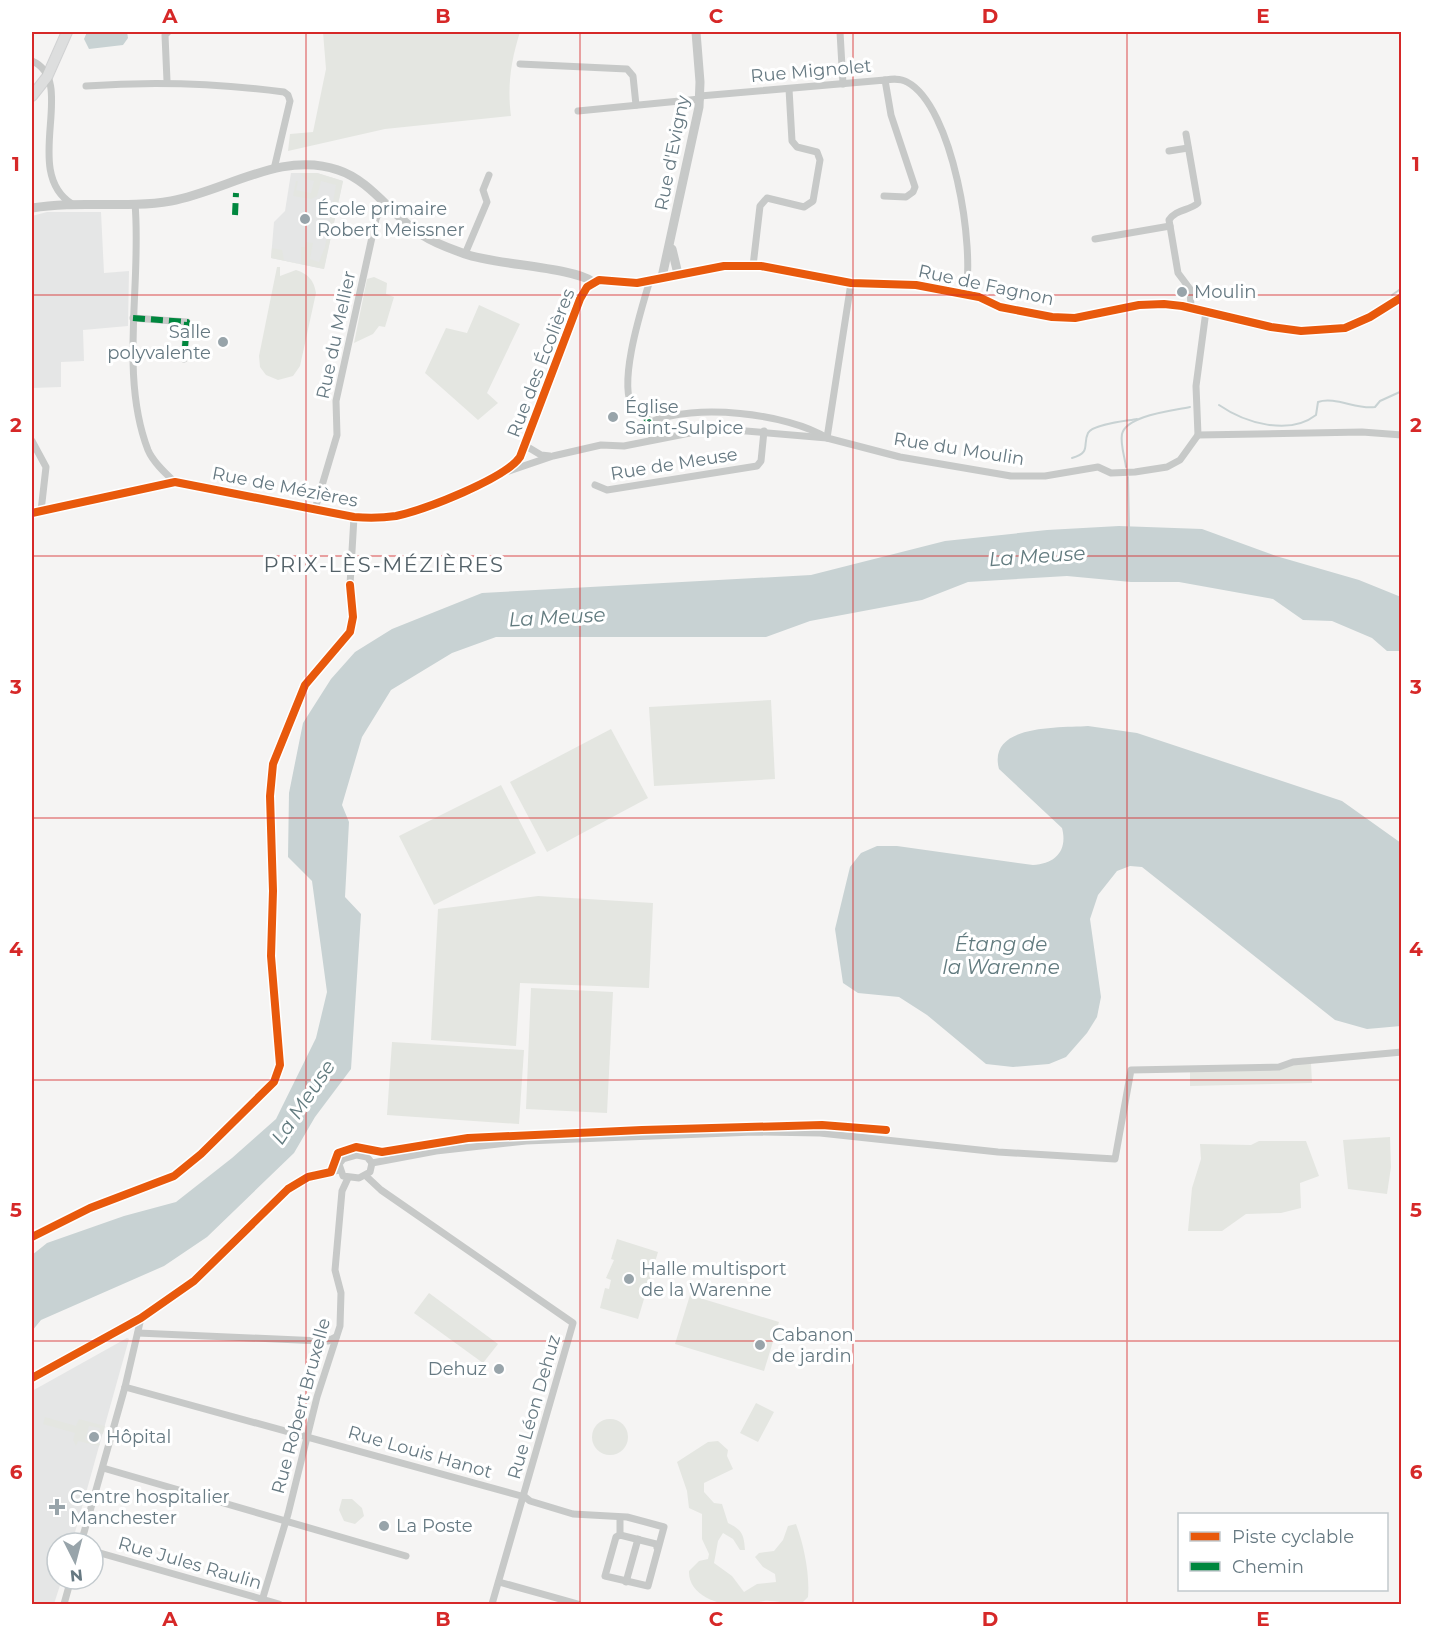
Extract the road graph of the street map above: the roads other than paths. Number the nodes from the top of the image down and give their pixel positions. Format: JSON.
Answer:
{"nodes":[{"id":1,"x":67,"y":32,"type":"edge"},
{"id":2,"x":168,"y":32,"type":"edge"},
{"id":3,"x":696,"y":32,"type":"edge"},
{"id":4,"x":840,"y":32,"type":"edge"},
{"id":5,"x":32,"y":61,"type":"edge"},
{"id":6,"x":520,"y":64,"type":"dead end"},
{"id":7,"x":47,"y":77,"type":"junction"},
{"id":8,"x":885,"y":80,"type":"junction"},
{"id":9,"x":167,"y":81,"type":"junction"},
{"id":10,"x":843,"y":84,"type":"junction"},
{"id":11,"x":86,"y":86,"type":"dead end"},
{"id":12,"x":789,"y":89,"type":"junction"},
{"id":13,"x":32,"y":96,"type":"edge"},
{"id":14,"x":700,"y":97,"type":"junction"},
{"id":15,"x":636,"y":105,"type":"junction"},
{"id":16,"x":578,"y":111,"type":"dead end"},
{"id":17,"x":1186,"y":134,"type":"dead end"},
{"id":18,"x":1188,"y":148,"type":"junction"},
{"id":19,"x":1169,"y":151,"type":"dead end"},
{"id":20,"x":274,"y":169,"type":"junction"},
{"id":21,"x":489,"y":175,"type":"dead end"},
{"id":22,"x":884,"y":196,"type":"dead end"},
{"id":23,"x":383,"y":203,"type":"junction"},
{"id":24,"x":72,"y":204,"type":"junction"},
{"id":25,"x":135,"y":204,"type":"junction"},
{"id":26,"x":32,"y":208,"type":"edge"},
{"id":27,"x":1170,"y":226,"type":"junction"},
{"id":28,"x":1095,"y":239,"type":"dead end"},
{"id":29,"x":671,"y":244,"type":"junction"},
{"id":30,"x":465,"y":254,"type":"junction"},
{"id":31,"x":753,"y":266,"type":"junction"},
{"id":32,"x":678,"y":274,"type":"junction"},
{"id":33,"x":662,"y":277,"type":"junction"},
{"id":34,"x":650,"y":280,"type":"junction"},
{"id":35,"x":593,"y":282,"type":"junction"},
{"id":36,"x":851,"y":283,"type":"junction"},
{"id":37,"x":965,"y":296,"type":"junction"},
{"id":38,"x":1401,"y":297,"type":"edge"},
{"id":39,"x":1191,"y":308,"type":"junction"},
{"id":40,"x":1206,"y":311,"type":"junction"},
{"id":41,"x":134,"y":318,"type":"junction"},
{"id":42,"x":184,"y":359,"type":"dead end"},
{"id":43,"x":651,"y":422,"type":"junction"},
{"id":44,"x":764,"y":430,"type":"junction"},
{"id":45,"x":1198,"y":435,"type":"junction"},
{"id":46,"x":1401,"y":435,"type":"edge"},
{"id":47,"x":652,"y":438,"type":"junction"},
{"id":48,"x":827,"y":438,"type":"junction"},
{"id":49,"x":32,"y":441,"type":"edge"},
{"id":50,"x":523,"y":452,"type":"junction"},
{"id":51,"x":553,"y":456,"type":"junction"},
{"id":52,"x":539,"y":461,"type":"junction"},
{"id":53,"x":506,"y":472,"type":"junction"},
{"id":54,"x":175,"y":482,"type":"junction"},
{"id":55,"x":595,"y":485,"type":"dead end"},
{"id":56,"x":315,"y":509,"type":"junction"},
{"id":57,"x":36,"y":512,"type":"edge"},
{"id":58,"x":354,"y":517,"type":"junction"},
{"id":59,"x":350,"y":585,"type":"dead end"},
{"id":60,"x":1401,"y":1052,"type":"edge"},
{"id":61,"x":372,"y":1163,"type":"junction"},
{"id":62,"x":339,"y":1170,"type":"junction"},
{"id":63,"x":366,"y":1176,"type":"junction"},
{"id":64,"x":348,"y":1178,"type":"junction"},
{"id":65,"x":141,"y":1318,"type":"junction"},
{"id":66,"x":138,"y":1333,"type":"junction"},
{"id":67,"x":336,"y":1336,"type":"junction"},
{"id":68,"x":32,"y":1378,"type":"edge"},
{"id":69,"x":125,"y":1387,"type":"junction"},
{"id":70,"x":307,"y":1436,"type":"junction"},
{"id":71,"x":103,"y":1468,"type":"junction"},
{"id":72,"x":525,"y":1497,"type":"junction"},
{"id":73,"x":620,"y":1518,"type":"junction"},
{"id":74,"x":286,"y":1521,"type":"junction"},
{"id":75,"x":85,"y":1531,"type":"edge"},
{"id":76,"x":620,"y":1535,"type":"junction"},
{"id":77,"x":638,"y":1539,"type":"junction"},
{"id":78,"x":657,"y":1548,"type":"junction"},
{"id":79,"x":105,"y":1555,"type":"edge"},
{"id":80,"x":406,"y":1556,"type":"dead end"},
{"id":81,"x":499,"y":1582,"type":"junction"},
{"id":82,"x":626,"y":1582,"type":"junction"},
{"id":83,"x":262,"y":1602,"type":"edge"},
{"id":84,"x":279,"y":1605,"type":"edge"},
{"id":85,"x":492,"y":1605,"type":"edge"},
{"id":86,"x":578,"y":1605,"type":"edge"}],
"edges":[{"from":1,"to":7,"type":"main road"},
{"from":2,"to":9,"type":"street"},
{"from":3,"to":14,"type":"street","name":"Rue d'Evigny"},
{"from":4,"to":10,"type":"street"},
{"from":5,"to":7,"type":"street"},
{"from":6,"to":15,"type":"street"},
{"from":7,"to":13,"type":"main road"},
{"from":7,"to":24,"type":"street"},
{"from":8,"to":10,"type":"street","name":"Rue Mignolet"},
{"from":8,"to":22,"type":"street","name":"Rue Mignolet"},
{"from":8,"to":37,"type":"street"},
{"from":9,"to":11,"type":"street"},
{"from":9,"to":20,"type":"street"},
{"from":10,"to":12,"type":"street","name":"Rue Mignolet"},
{"from":12,"to":14,"type":"street","name":"Rue Mignolet"},
{"from":12,"to":31,"type":"street"},
{"from":14,"to":15,"type":"street","name":"Rue Mignolet"},
{"from":14,"to":29,"type":"street","name":"Rue d'Evigny"},
{"from":15,"to":16,"type":"street","name":"Rue Mignolet"},
{"from":17,"to":18,"type":"street"},
{"from":18,"to":19,"type":"street"},
{"from":18,"to":27,"type":"street"},
{"from":20,"to":23,"type":"street","name":"Rue de Fagnon"},
{"from":20,"to":25,"type":"street","name":"Rue de Fagnon"},
{"from":21,"to":30,"type":"street"},
{"from":23,"to":30,"type":"street","name":"Rue de Fagnon"},
{"from":23,"to":56,"type":"street","name":"Rue du Mellier"},
{"from":24,"to":25,"type":"street","name":"Rue de Fagnon"},
{"from":24,"to":26,"type":"street","name":"Rue de Fagnon"},
{"from":25,"to":41,"type":"street"},
{"from":27,"to":28,"type":"street"},
{"from":27,"to":39,"type":"street"},
{"from":29,"to":32,"type":"street","name":"Rue d'Evigny"},
{"from":29,"to":33,"type":"street","name":"Rue d'Evigny"},
{"from":30,"to":35,"type":"street","name":"Rue de Fagnon"},
{"from":31,"to":32,"type":"street","name":"Rue de Fagnon"},
{"from":31,"to":36,"type":"street","name":"Rue de Fagnon"},
{"from":32,"to":33,"type":"street","name":"Rue de Fagnon"},
{"from":33,"to":34,"type":"street","name":"Rue de Fagnon"},
{"from":34,"to":35,"type":"street","name":"Rue de Fagnon"},
{"from":34,"to":43,"type":"street"},
{"from":35,"to":50,"type":"street","name":"Rue des Écolières"},
{"from":36,"to":37,"type":"street","name":"Rue de Fagnon"},
{"from":36,"to":48,"type":"street"},
{"from":37,"to":39,"type":"street","name":"Rue de Fagnon"},
{"from":38,"to":40,"type":"street","name":"Rue de Fagnon"},
{"from":39,"to":40,"type":"street","name":"Rue de Fagnon"},
{"from":40,"to":45,"type":"street"},
{"from":41,"to":42,"type":"street"},
{"from":41,"to":54,"type":"street"},
{"from":43,"to":47,"type":"street"},
{"from":43,"to":48,"type":"street","name":"Rue du Moulin"},
{"from":44,"to":47,"type":"street","name":"Rue du Moulin"},
{"from":44,"to":48,"type":"street","name":"Rue du Moulin"},
{"from":44,"to":55,"type":"street","name":"Rue de Meuse"},
{"from":45,"to":46,"type":"street"},
{"from":45,"to":48,"type":"street","name":"Rue du Moulin"},
{"from":47,"to":51,"type":"street","name":"Rue du Moulin"},
{"from":49,"to":57,"type":"street"},
{"from":50,"to":51,"type":"street"},
{"from":50,"to":52,"type":"street"},
{"from":50,"to":53,"type":"street","name":"Rue de Mézières"},
{"from":51,"to":52,"type":"street","name":"Rue du Moulin"},
{"from":52,"to":53,"type":"street","name":"Rue du Moulin"},
{"from":53,"to":58,"type":"street","name":"Rue de Mézières"},
{"from":54,"to":56,"type":"street","name":"Rue de Mézières"},
{"from":54,"to":57,"type":"street","name":"Rue de Mézières"},
{"from":56,"to":58,"type":"street","name":"Rue de Mézières"},
{"from":58,"to":59,"type":"street"},
{"from":60,"to":61,"type":"street"},
{"from":61,"to":62,"type":"street"},
{"from":61,"to":63,"type":"street"},
{"from":62,"to":64,"type":"street"},
{"from":62,"to":65,"type":"street"},
{"from":63,"to":64,"type":"street"},
{"from":63,"to":72,"type":"street","name":"Rue Léon Dehuz"},
{"from":64,"to":67,"type":"street","name":"Rue Robert Bruxelle"},
{"from":65,"to":66,"type":"street"},
{"from":65,"to":68,"type":"street"},
{"from":66,"to":67,"type":"street"},
{"from":66,"to":69,"type":"street"},
{"from":67,"to":70,"type":"street","name":"Rue Robert Bruxelle"},
{"from":69,"to":70,"type":"street","name":"Rue Louis Hanot"},
{"from":69,"to":71,"type":"street"},
{"from":70,"to":72,"type":"street","name":"Rue Louis Hanot"},
{"from":70,"to":74,"type":"street","name":"Rue Robert Bruxelle"},
{"from":71,"to":74,"type":"street"},
{"from":71,"to":75,"type":"street"},
{"from":72,"to":73,"type":"street","name":"Rue Louis Hanot"},
{"from":72,"to":81,"type":"street","name":"Rue Léon Dehuz"},
{"from":73,"to":76,"type":"street"},
{"from":73,"to":78,"type":"street","name":"Rue Louis Hanot"},
{"from":74,"to":80,"type":"street"},
{"from":74,"to":83,"type":"street","name":"Rue Robert Bruxelle"},
{"from":76,"to":77,"type":"street"},
{"from":76,"to":82,"type":"street"},
{"from":77,"to":78,"type":"street"},
{"from":77,"to":82,"type":"street"},
{"from":78,"to":82,"type":"street"},
{"from":79,"to":83,"type":"street","name":"Rue Jules Raulin"},
{"from":81,"to":85,"type":"street","name":"Rue Léon Dehuz"},
{"from":81,"to":86,"type":"street"},
{"from":83,"to":84,"type":"street","name":"Rue Jules Raulin"}]}
